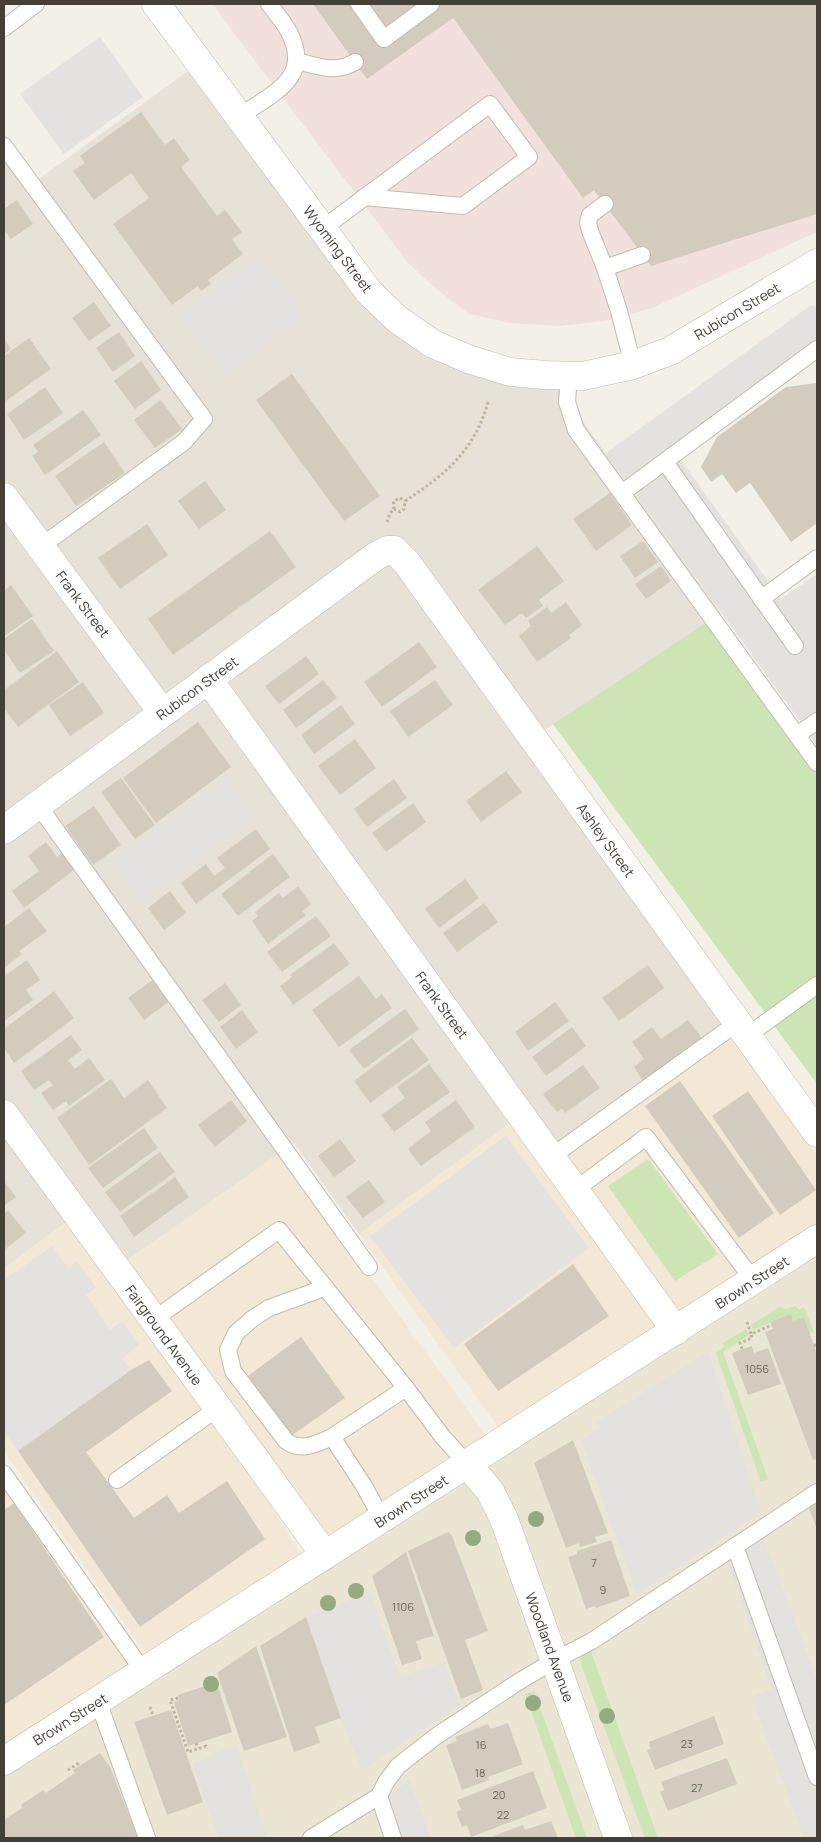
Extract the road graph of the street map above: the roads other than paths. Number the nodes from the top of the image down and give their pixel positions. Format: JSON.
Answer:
{"nodes":[{"id":1,"x":36,"y":4,"type":"edge"},
{"id":2,"x":156,"y":4,"type":"edge"},
{"id":3,"x":269,"y":4,"type":"edge"},
{"id":4,"x":359,"y":4,"type":"edge"},
{"id":5,"x":431,"y":4,"type":"edge"},
{"id":6,"x":4,"y":28,"type":"edge"},
{"id":7,"x":297,"y":61,"type":"junction"},
{"id":8,"x":355,"y":62,"type":"dead end"},
{"id":9,"x":240,"y":116,"type":"junction"},
{"id":10,"x":4,"y":146,"type":"edge"},
{"id":11,"x":364,"y":197,"type":"junction"},
{"id":12,"x":605,"y":204,"type":"dead end"},
{"id":13,"x":322,"y":229,"type":"junction"},
{"id":14,"x":642,"y":255,"type":"dead end"},
{"id":15,"x":817,"y":263,"type":"edge"},
{"id":16,"x":605,"y":268,"type":"junction"},
{"id":17,"x":817,"y":349,"type":"edge"},
{"id":18,"x":644,"y":361,"type":"junction"},
{"id":19,"x":569,"y":376,"type":"junction"},
{"id":20,"x":665,"y":462,"type":"junction"},
{"id":21,"x":622,"y":493,"type":"junction"},
{"id":22,"x":4,"y":497,"type":"edge"},
{"id":23,"x":40,"y":548,"type":"junction"},
{"id":24,"x":392,"y":549,"type":"joint"},
{"id":25,"x":817,"y":558,"type":"edge"},
{"id":26,"x":761,"y":599,"type":"junction"},
{"id":27,"x":794,"y":646,"type":"dead end"},
{"id":28,"x":208,"y":679,"type":"junction"},
{"id":29,"x":162,"y":712,"type":"junction"},
{"id":30,"x":817,"y":721,"type":"edge"},
{"id":31,"x":797,"y":735,"type":"junction"},
{"id":32,"x":817,"y":763,"type":"edge"},
{"id":33,"x":38,"y":805,"type":"junction"},
{"id":34,"x":5,"y":828,"type":"edge"},
{"id":35,"x":817,"y":985,"type":"edge"},
{"id":36,"x":742,"y":1029,"type":"junction"},
{"id":37,"x":4,"y":1114,"type":"edge"},
{"id":38,"x":817,"y":1133,"type":"edge"},
{"id":39,"x":551,"y":1157,"type":"junction"},
{"id":40,"x":575,"y":1190,"type":"junction"},
{"id":41,"x":816,"y":1243,"type":"edge"},
{"id":42,"x":369,"y":1267,"type":"dead end"},
{"id":43,"x":754,"y":1281,"type":"junction"},
{"id":44,"x":324,"y":1288,"type":"junction"},
{"id":45,"x":153,"y":1320,"type":"junction"},
{"id":46,"x":676,"y":1331,"type":"junction"},
{"id":47,"x":406,"y":1388,"type":"junction"},
{"id":48,"x":218,"y":1408,"type":"junction"},
{"id":49,"x":332,"y":1437,"type":"junction"},
{"id":50,"x":467,"y":1464,"type":"junction"},
{"id":51,"x":4,"y":1474,"type":"edge"},
{"id":52,"x":118,"y":1480,"type":"dead end"},
{"id":53,"x":817,"y":1492,"type":"edge"},
{"id":54,"x":382,"y":1519,"type":"junction"},
{"id":55,"x":735,"y":1546,"type":"junction"},
{"id":56,"x":325,"y":1556,"type":"junction"},
{"id":57,"x":555,"y":1660,"type":"junction"},
{"id":58,"x":144,"y":1672,"type":"junction"},
{"id":59,"x":98,"y":1701,"type":"junction"},
{"id":60,"x":4,"y":1761,"type":"edge"},
{"id":61,"x":817,"y":1777,"type":"edge"},
{"id":62,"x":379,"y":1796,"type":"junction"},
{"id":63,"x":147,"y":1838,"type":"edge"},
{"id":64,"x":311,"y":1838,"type":"edge"},
{"id":65,"x":393,"y":1838,"type":"edge"},
{"id":66,"x":618,"y":1838,"type":"edge"}],
"edges":[{"from":1,"to":6,"type":"lane"},
{"from":2,"to":9,"type":"street","name":"Wyoming Street"},
{"from":3,"to":7,"type":"lane"},
{"from":4,"to":5,"type":"lane"},
{"from":7,"to":8,"type":"lane"},
{"from":7,"to":9,"type":"lane"},
{"from":9,"to":13,"type":"street","name":"Wyoming Street"},
{"from":10,"to":23,"type":"lane"},
{"from":11,"to":11,"type":"lane"},
{"from":11,"to":13,"type":"lane"},
{"from":12,"to":16,"type":"lane"},
{"from":13,"to":19,"type":"street","name":"Wyoming Street"},
{"from":14,"to":16,"type":"lane"},
{"from":15,"to":18,"type":"street","name":"Rubicon Street"},
{"from":16,"to":18,"type":"lane"},
{"from":17,"to":20,"type":"lane"},
{"from":18,"to":19,"type":"street","name":"Wyoming Street"},
{"from":19,"to":21,"type":"lane"},
{"from":20,"to":21,"type":"lane"},
{"from":20,"to":26,"type":"lane"},
{"from":21,"to":31,"type":"lane"},
{"from":22,"to":23,"type":"street","name":"Frank Street"},
{"from":23,"to":29,"type":"street","name":"Frank Street"},
{"from":24,"to":28,"type":"street","name":"Rubicon Street"},
{"from":24,"to":36,"type":"street","name":"Ashley Street"},
{"from":25,"to":26,"type":"lane"},
{"from":26,"to":27,"type":"lane"},
{"from":28,"to":29,"type":"street","name":"Rubicon Street"},
{"from":28,"to":39,"type":"street","name":"Frank Street"},
{"from":29,"to":33,"type":"street","name":"Rubicon Street"},
{"from":30,"to":31,"type":"lane"},
{"from":31,"to":32,"type":"lane"},
{"from":33,"to":34,"type":"street","name":"Rubicon Street"},
{"from":33,"to":42,"type":"lane"},
{"from":35,"to":36,"type":"lane"},
{"from":36,"to":38,"type":"street","name":"Ashley Street"},
{"from":36,"to":39,"type":"lane"},
{"from":37,"to":45,"type":"street","name":"Fairground Avenue"},
{"from":39,"to":40,"type":"street","name":"Frank Street"},
{"from":40,"to":43,"type":"lane"},
{"from":40,"to":46,"type":"street","name":"Frank Street"},
{"from":41,"to":43,"type":"street","name":"Brown Street"},
{"from":43,"to":46,"type":"street","name":"Brown Street"},
{"from":44,"to":45,"type":"lane"},
{"from":44,"to":47,"type":"lane"},
{"from":44,"to":49,"type":"lane"},
{"from":45,"to":48,"type":"street","name":"Fairground Avenue"},
{"from":46,"to":50,"type":"street","name":"Brown Street"},
{"from":47,"to":49,"type":"lane"},
{"from":47,"to":50,"type":"lane"},
{"from":48,"to":52,"type":"lane"},
{"from":48,"to":56,"type":"street","name":"Fairground Avenue"},
{"from":49,"to":54,"type":"lane"},
{"from":50,"to":54,"type":"street","name":"Brown Street"},
{"from":50,"to":57,"type":"street","name":"Woodland Avenue"},
{"from":51,"to":58,"type":"lane"},
{"from":53,"to":55,"type":"lane"},
{"from":54,"to":56,"type":"street","name":"Brown Street"},
{"from":55,"to":57,"type":"lane"},
{"from":55,"to":61,"type":"lane"},
{"from":56,"to":58,"type":"street","name":"Brown Street"},
{"from":57,"to":62,"type":"lane"},
{"from":57,"to":66,"type":"street","name":"Woodland Avenue"},
{"from":58,"to":59,"type":"street","name":"Brown Street"},
{"from":59,"to":60,"type":"street","name":"Brown Street"},
{"from":59,"to":63,"type":"lane"},
{"from":62,"to":64,"type":"lane"},
{"from":62,"to":65,"type":"lane"}]}
